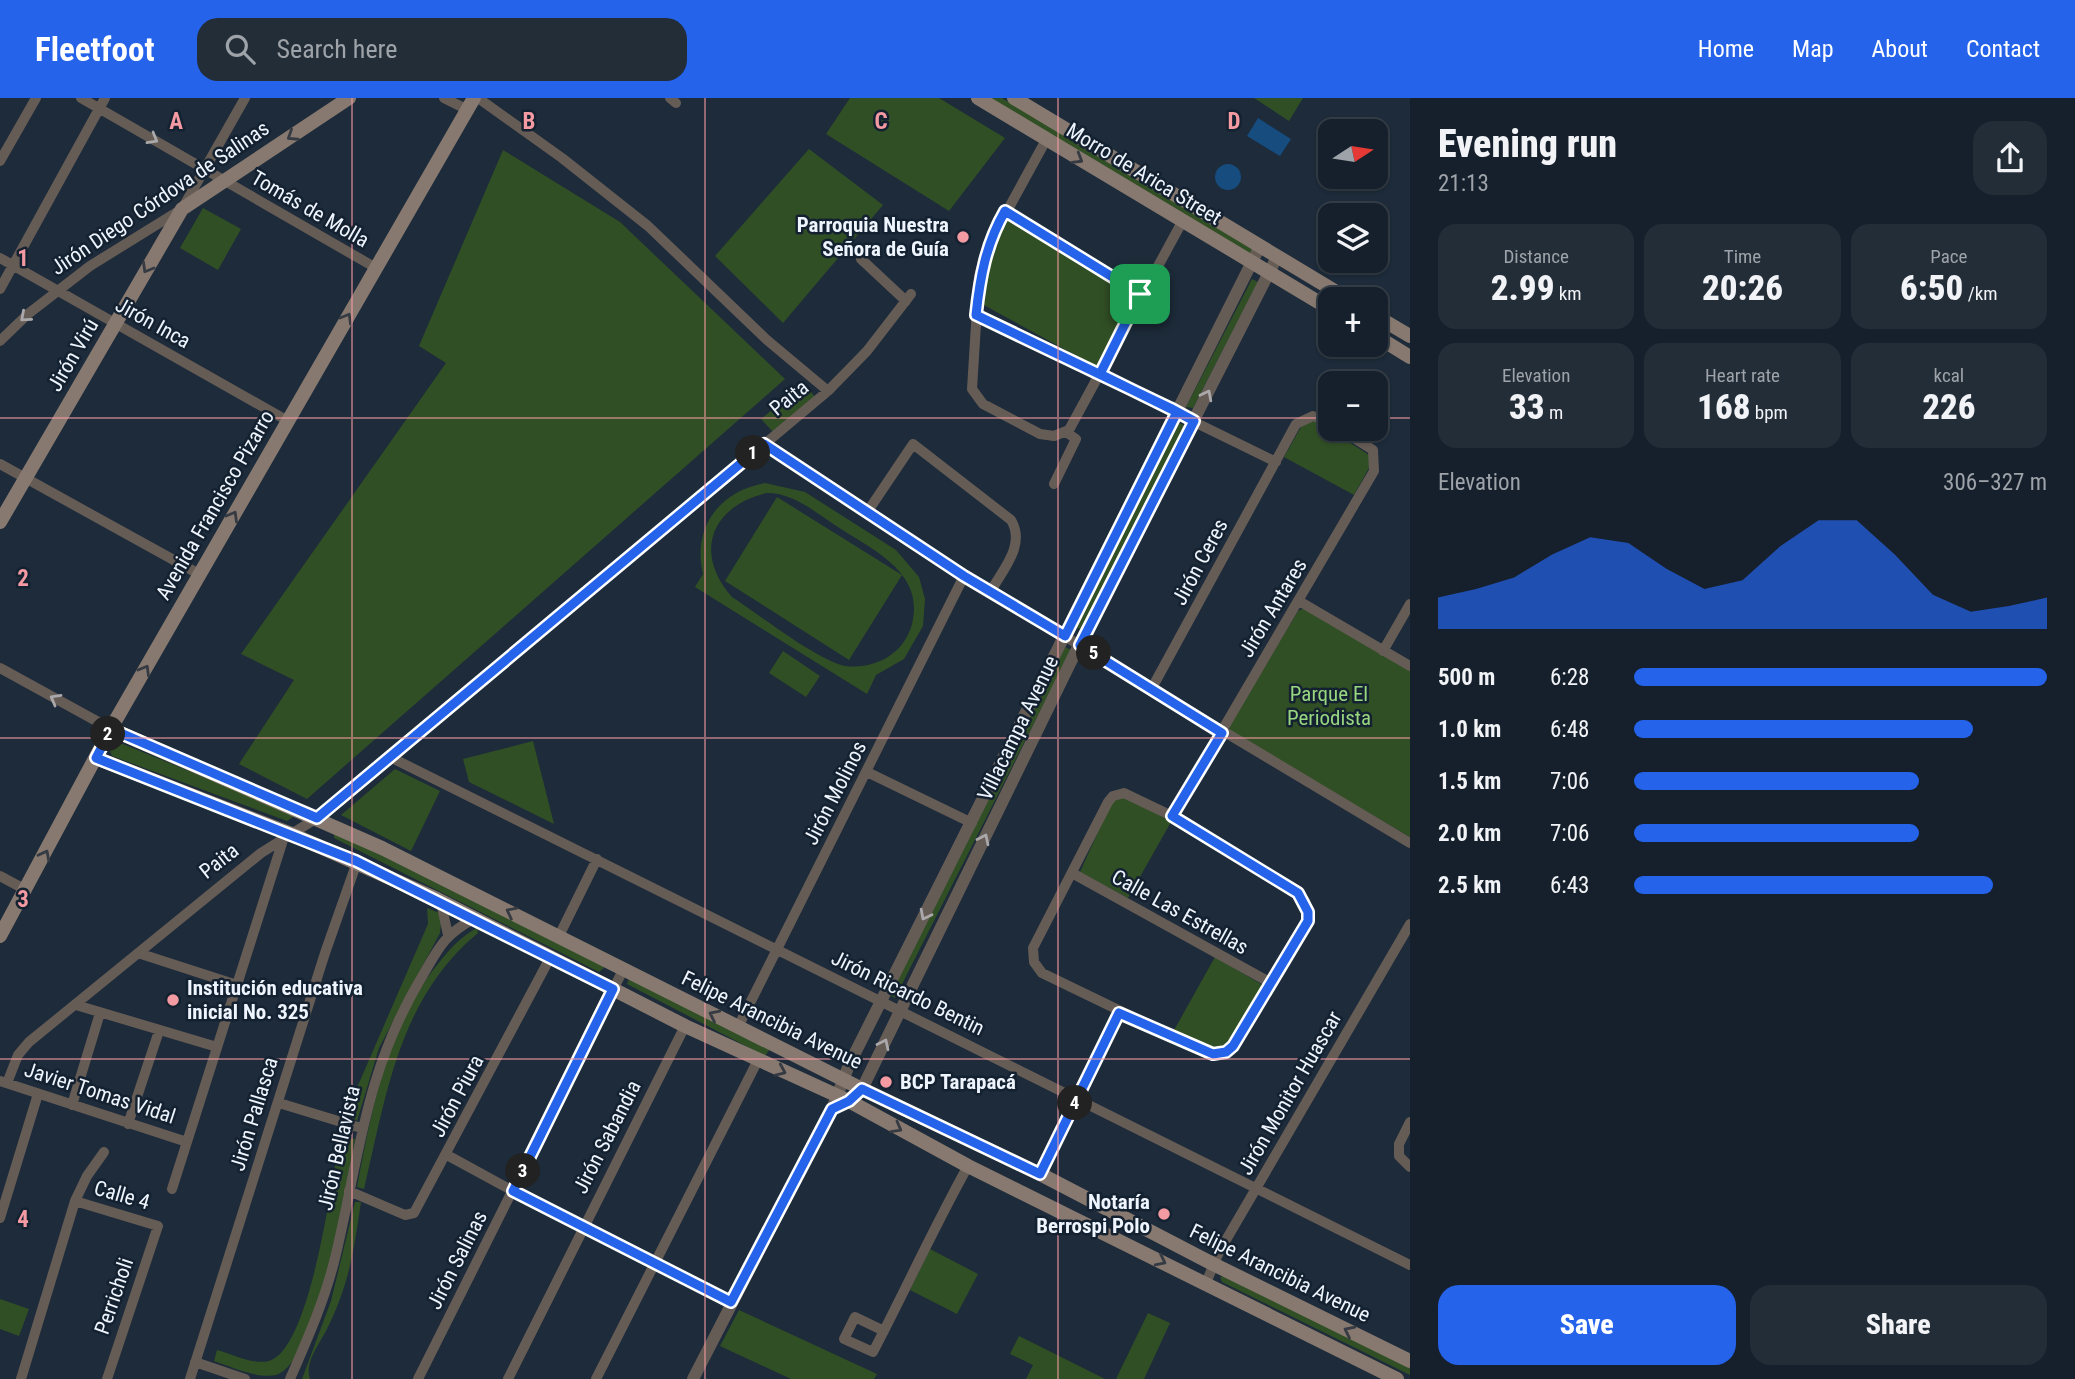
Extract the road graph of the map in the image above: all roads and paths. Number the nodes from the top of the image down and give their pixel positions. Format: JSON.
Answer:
{"nodes":[{"id":1,"x":36,"y":98,"type":"edge"},
{"id":2,"x":81,"y":98,"type":"edge"},
{"id":3,"x":245,"y":98,"type":"edge"},
{"id":4,"x":349,"y":98,"type":"edge"},
{"id":5,"x":444,"y":98,"type":"edge"},
{"id":6,"x":978,"y":98,"type":"edge"},
{"id":7,"x":1014,"y":98,"type":"edge"},
{"id":8,"x":473,"y":102,"type":"edge"},
{"id":9,"x":102,"y":103,"type":"edge"},
{"id":10,"x":1046,"y":139,"type":"junction"},
{"id":11,"x":0,"y":160,"type":"edge"},
{"id":12,"x":206,"y":171,"type":"junction"},
{"id":13,"x":222,"y":180,"type":"junction"},
{"id":14,"x":182,"y":209,"type":"junction"},
{"id":15,"x":1005,"y":211,"type":"junction"},
{"id":16,"x":1182,"y":222,"type":"junction"},
{"id":17,"x":1260,"y":246,"type":"junction"},
{"id":18,"x":1277,"y":257,"type":"junction"},
{"id":19,"x":0,"y":258,"type":"edge"},
{"id":20,"x":861,"y":259,"type":"dead end"},
{"id":21,"x":1252,"y":263,"type":"junction"},
{"id":22,"x":13,"y":266,"type":"junction"},
{"id":23,"x":376,"y":268,"type":"junction"},
{"id":24,"x":1271,"y":273,"type":"junction"},
{"id":25,"x":1328,"y":287,"type":"edge"},
{"id":26,"x":0,"y":289,"type":"edge"},
{"id":27,"x":58,"y":290,"type":"junction"},
{"id":28,"x":1140,"y":294,"type":"junction"},
{"id":29,"x":1318,"y":302,"type":"edge"},
{"id":30,"x":976,"y":315,"type":"junction"},
{"id":31,"x":1388,"y":323,"type":"edge"},
{"id":32,"x":115,"y":324,"type":"junction"},
{"id":33,"x":1410,"y":336,"type":"edge"},
{"id":34,"x":0,"y":341,"type":"edge"},
{"id":35,"x":1388,"y":344,"type":"edge"},
{"id":36,"x":1410,"y":357,"type":"edge"},
{"id":37,"x":1100,"y":374,"type":"junction"},
{"id":38,"x":828,"y":391,"type":"junction"},
{"id":39,"x":1177,"y":412,"type":"junction"},
{"id":40,"x":1318,"y":418,"type":"edge"},
{"id":41,"x":288,"y":421,"type":"junction"},
{"id":42,"x":1194,"y":421,"type":"junction"},
{"id":43,"x":1066,"y":432,"type":"junction"},
{"id":44,"x":1359,"y":441,"type":"edge"},
{"id":45,"x":764,"y":444,"type":"junction"},
{"id":46,"x":1278,"y":458,"type":"junction"},
{"id":47,"x":0,"y":464,"type":"edge"},
{"id":48,"x":25,"y":478,"type":"junction"},
{"id":49,"x":1054,"y":484,"type":"dead end"},
{"id":50,"x":868,"y":511,"type":"junction"},
{"id":51,"x":0,"y":522,"type":"edge"},
{"id":52,"x":199,"y":575,"type":"junction"},
{"id":53,"x":964,"y":576,"type":"junction"},
{"id":54,"x":990,"y":590,"type":"junction"},
{"id":55,"x":1299,"y":601,"type":"junction"},
{"id":56,"x":1410,"y":604,"type":"edge"},
{"id":57,"x":1065,"y":636,"type":"junction"},
{"id":58,"x":1080,"y":645,"type":"junction"},
{"id":59,"x":1383,"y":651,"type":"junction"},
{"id":60,"x":1410,"y":666,"type":"edge"},
{"id":61,"x":0,"y":668,"type":"edge"},
{"id":62,"x":1152,"y":688,"type":"junction"},
{"id":63,"x":111,"y":729,"type":"junction"},
{"id":64,"x":1222,"y":733,"type":"junction"},
{"id":65,"x":388,"y":756,"type":"junction"},
{"id":66,"x":96,"y":758,"type":"junction"},
{"id":67,"x":867,"y":772,"type":"junction"},
{"id":68,"x":1172,"y":816,"type":"junction"},
{"id":69,"x":317,"y":818,"type":"junction"},
{"id":70,"x":972,"y":823,"type":"junction"},
{"id":71,"x":286,"y":835,"type":"junction"},
{"id":72,"x":1410,"y":842,"type":"edge"},
{"id":73,"x":597,"y":859,"type":"junction"},
{"id":74,"x":357,"y":862,"type":"junction"},
{"id":75,"x":1072,"y":873,"type":"junction"},
{"id":76,"x":0,"y":876,"type":"edge"},
{"id":77,"x":26,"y":890,"type":"junction"},
{"id":78,"x":438,"y":899,"type":"junction"},
{"id":79,"x":475,"y":918,"type":"junction"},
{"id":80,"x":1410,"y":924,"type":"edge"},
{"id":81,"x":447,"y":934,"type":"junction"},
{"id":82,"x":0,"y":936,"type":"edge"},
{"id":83,"x":559,"y":936,"type":"junction"},
{"id":84,"x":778,"y":950,"type":"junction"},
{"id":85,"x":138,"y":953,"type":"junction"},
{"id":86,"x":551,"y":957,"type":"junction"},
{"id":87,"x":623,"y":970,"type":"junction"},
{"id":88,"x":1271,"y":983,"type":"junction"},
{"id":89,"x":237,"y":985,"type":"junction"},
{"id":90,"x":613,"y":989,"type":"junction"},
{"id":91,"x":880,"y":1002,"type":"junction"},
{"id":92,"x":76,"y":1005,"type":"junction"},
{"id":93,"x":901,"y":1010,"type":"junction"},
{"id":94,"x":100,"y":1013,"type":"junction"},
{"id":95,"x":1119,"y":1013,"type":"junction"},
{"id":96,"x":685,"y":1026,"type":"junction"},
{"id":97,"x":738,"y":1027,"type":"junction"},
{"id":98,"x":159,"y":1031,"type":"junction"},
{"id":99,"x":217,"y":1047,"type":"junction"},
{"id":100,"x":758,"y":1060,"type":"junction"},
{"id":101,"x":843,"y":1077,"type":"junction"},
{"id":102,"x":3,"y":1082,"type":"edge"},
{"id":103,"x":862,"y":1089,"type":"junction"},
{"id":104,"x":38,"y":1094,"type":"junction"},
{"id":105,"x":1077,"y":1098,"type":"junction"},
{"id":106,"x":840,"y":1102,"type":"junction"},
{"id":107,"x":279,"y":1103,"type":"junction"},
{"id":108,"x":72,"y":1105,"type":"junction"},
{"id":109,"x":1410,"y":1122,"type":"edge"},
{"id":110,"x":128,"y":1124,"type":"junction"},
{"id":111,"x":360,"y":1128,"type":"junction"},
{"id":112,"x":187,"y":1142,"type":"junction"},
{"id":113,"x":104,"y":1152,"type":"dead end"},
{"id":114,"x":447,"y":1155,"type":"junction"},
{"id":115,"x":968,"y":1166,"type":"junction"},
{"id":116,"x":1410,"y":1167,"type":"edge"},
{"id":117,"x":1040,"y":1174,"type":"junction"},
{"id":118,"x":172,"y":1189,"type":"dead end"},
{"id":119,"x":1257,"y":1189,"type":"junction"},
{"id":120,"x":349,"y":1191,"type":"junction"},
{"id":121,"x":513,"y":1191,"type":"junction"},
{"id":122,"x":75,"y":1201,"type":"junction"},
{"id":123,"x":0,"y":1218,"type":"edge"},
{"id":124,"x":583,"y":1225,"type":"junction"},
{"id":125,"x":158,"y":1226,"type":"joint"},
{"id":126,"x":654,"y":1262,"type":"junction"},
{"id":127,"x":1213,"y":1264,"type":"junction"},
{"id":128,"x":1410,"y":1265,"type":"edge"},
{"id":129,"x":1206,"y":1283,"type":"junction"},
{"id":130,"x":731,"y":1302,"type":"junction"},
{"id":131,"x":884,"y":1331,"type":"dead end"},
{"id":132,"x":1410,"y":1361,"type":"edge"},
{"id":133,"x":195,"y":1363,"type":"junction"},
{"id":134,"x":21,"y":1379,"type":"edge"},
{"id":135,"x":107,"y":1379,"type":"edge"},
{"id":136,"x":190,"y":1379,"type":"edge"},
{"id":137,"x":245,"y":1379,"type":"edge"},
{"id":138,"x":290,"y":1379,"type":"edge"},
{"id":139,"x":418,"y":1379,"type":"edge"},
{"id":140,"x":508,"y":1379,"type":"edge"},
{"id":141,"x":596,"y":1379,"type":"edge"},
{"id":142,"x":693,"y":1379,"type":"edge"},
{"id":143,"x":1397,"y":1379,"type":"edge"}],
"edges":[{"from":1,"to":11,"type":"street"},
{"from":2,"to":9,"type":"street","name":"Tomás de Molla"},
{"from":3,"to":12,"type":"street"},
{"from":4,"to":13,"type":"main road","name":"Jirón Diego Córdova de Salinas","one_way":true},
{"from":5,"to":8,"type":"street"},
{"from":6,"to":10,"type":"main road","name":"Morro de Arica Street"},
{"from":7,"to":17,"type":"main road","name":"Morro de Arica Street"},
{"from":8,"to":23,"type":"main road","name":"Avenida Francisco Pizarro"},
{"from":8,"to":38,"type":"street"},
{"from":9,"to":12,"type":"street","name":"Tomás de Molla","one_way":true},
{"from":9,"to":22,"type":"street"},
{"from":10,"to":15,"type":"street"},
{"from":10,"to":16,"type":"main road","name":"Morro de Arica Street","one_way":true},
{"from":12,"to":13,"type":"street","name":"Tomás de Molla"},
{"from":12,"to":14,"type":"street"},
{"from":13,"to":14,"type":"main road","name":"Jirón Diego Córdova de Salinas"},
{"from":13,"to":23,"type":"street","name":"Tomás de Molla"},
{"from":14,"to":27,"type":"street","name":"Jirón Diego Córdova de Salinas"},
{"from":14,"to":32,"type":"main road","name":"Jirón Virú","one_way":true},
{"from":15,"to":28,"type":"street"},
{"from":15,"to":30,"type":"street"},
{"from":16,"to":21,"type":"main road","name":"Morro de Arica Street"},
{"from":16,"to":28,"type":"street"},
{"from":17,"to":18,"type":"main road","name":"Morro de Arica Street"},
{"from":17,"to":21,"type":"street","name":"Villacampa Avenue"},
{"from":18,"to":24,"type":"street","name":"Villacampa Avenue"},
{"from":18,"to":25,"type":"main road","name":"Morro de Arica Street"},
{"from":19,"to":22,"type":"street","name":"Jirón Inca"},
{"from":20,"to":38,"type":"street","name":"Paita"},
{"from":21,"to":24,"type":"main road","name":"Morro de Arica Street"},
{"from":21,"to":39,"type":"street","name":"Villacampa Avenue"},
{"from":22,"to":26,"type":"street"},
{"from":22,"to":27,"type":"street","name":"Jirón Inca"},
{"from":41,"to":23,"type":"main road","name":"Avenida Francisco Pizarro","one_way":true},
{"from":24,"to":29,"type":"main road","name":"Morro de Arica Street"},
{"from":42,"to":24,"type":"street","name":"Villacampa Avenue","one_way":true},
{"from":27,"to":32,"type":"street","name":"Jirón Inca"},
{"from":27,"to":34,"type":"street","name":"Jirón Diego Córdova de Salinas","one_way":true},
{"from":28,"to":37,"type":"street"},
{"from":30,"to":37,"type":"street"},
{"from":30,"to":43,"type":"street"},
{"from":31,"to":33,"type":"main road"},
{"from":32,"to":41,"type":"street","name":"Jirón Inca"},
{"from":32,"to":48,"type":"main road","name":"Jirón Virú"},
{"from":35,"to":36,"type":"main road"},
{"from":37,"to":39,"type":"street"},
{"from":37,"to":43,"type":"street"},
{"from":38,"to":45,"type":"street","name":"Paita"},
{"from":39,"to":42,"type":"street"},
{"from":39,"to":57,"type":"street","name":"Villacampa Avenue"},
{"from":40,"to":46,"type":"street"},
{"from":52,"to":41,"type":"main road","name":"Avenida Francisco Pizarro","one_way":true},
{"from":42,"to":46,"type":"street"},
{"from":42,"to":58,"type":"street","name":"Villacampa Avenue"},
{"from":43,"to":49,"type":"street"},
{"from":44,"to":55,"type":"street","name":"Jirón Antares"},
{"from":45,"to":50,"type":"street"},
{"from":45,"to":65,"type":"street","name":"Paita"},
{"from":46,"to":62,"type":"street","name":"Jirón Ceres"},
{"from":47,"to":48,"type":"street"},
{"from":48,"to":51,"type":"main road","name":"Jirón Virú"},
{"from":48,"to":52,"type":"street"},
{"from":50,"to":53,"type":"street"},
{"from":50,"to":54,"type":"street"},
{"from":63,"to":52,"type":"main road","name":"Avenida Francisco Pizarro","one_way":true},
{"from":53,"to":54,"type":"street"},
{"from":53,"to":67,"type":"street","name":"Jirón Molinos"},
{"from":54,"to":57,"type":"street"},
{"from":55,"to":59,"type":"street"},
{"from":55,"to":64,"type":"street","name":"Jirón Antares"},
{"from":56,"to":59,"type":"street"},
{"from":57,"to":58,"type":"street"},
{"from":57,"to":70,"type":"street","name":"Villacampa Avenue"},
{"from":58,"to":62,"type":"street"},
{"from":93,"to":58,"type":"street","name":"Villacampa Avenue","one_way":true},
{"from":59,"to":60,"type":"street"},
{"from":63,"to":61,"type":"street","one_way":true},
{"from":62,"to":64,"type":"street"},
{"from":63,"to":66,"type":"main road","name":"Avenida Francisco Pizarro"},
{"from":63,"to":69,"type":"main road","name":"Felipe Arancibia Avenue"},
{"from":64,"to":68,"type":"street","name":"Jirón Antares"},
{"from":64,"to":72,"type":"street"},
{"from":65,"to":69,"type":"street","name":"Paita"},
{"from":65,"to":73,"type":"street","name":"Jirón Ricardo Bentin"},
{"from":66,"to":71,"type":"main road","name":"Felipe Arancibia Avenue"},
{"from":77,"to":66,"type":"main road","name":"Avenida Francisco Pizarro","one_way":true},
{"from":67,"to":70,"type":"street"},
{"from":67,"to":84,"type":"street","name":"Jirón Molinos"},
{"from":68,"to":75,"type":"street"},
{"from":68,"to":88,"type":"street"},
{"from":69,"to":71,"type":"street","name":"Paita"},
{"from":83,"to":69,"type":"main road","name":"Felipe Arancibia Avenue","one_way":true},
{"from":70,"to":91,"type":"street","name":"Villacampa Avenue","one_way":true},
{"from":71,"to":74,"type":"main road","name":"Felipe Arancibia Avenue"},
{"from":71,"to":85,"type":"street","name":"Paita"},
{"from":71,"to":89,"type":"street"},
{"from":73,"to":83,"type":"street"},
{"from":73,"to":84,"type":"street","name":"Jirón Ricardo Bentin"},
{"from":74,"to":78,"type":"main road","name":"Felipe Arancibia Avenue"},
{"from":74,"to":107,"type":"street","name":"Jirón Pallasca"},
{"from":75,"to":88,"type":"street","name":"Calle Las Estrellas"},
{"from":75,"to":95,"type":"street"},
{"from":76,"to":77,"type":"street"},
{"from":77,"to":82,"type":"main road","name":"Avenida Francisco Pizarro"},
{"from":78,"to":79,"type":"main road","name":"Felipe Arancibia Avenue"},
{"from":78,"to":81,"type":"street"},
{"from":79,"to":81,"type":"street"},
{"from":79,"to":86,"type":"main road","name":"Felipe Arancibia Avenue"},
{"from":80,"to":119,"type":"street","name":"Jirón Monitor Huascar"},
{"from":81,"to":111,"type":"street","name":"Jirón Bellavista"},
{"from":83,"to":87,"type":"main road","name":"Felipe Arancibia Avenue"},
{"from":84,"to":91,"type":"street","name":"Jirón Ricardo Bentin"},
{"from":84,"to":97,"type":"street","name":"Jirón Molinos"},
{"from":85,"to":89,"type":"street"},
{"from":85,"to":92,"type":"street","name":"Paita"},
{"from":86,"to":90,"type":"main road","name":"Felipe Arancibia Avenue"},
{"from":86,"to":114,"type":"street","name":"Jirón Piura"},
{"from":87,"to":90,"type":"street","name":"Jirón Salinas"},
{"from":97,"to":87,"type":"main road","name":"Felipe Arancibia Avenue","one_way":true},
{"from":88,"to":95,"type":"street"},
{"from":89,"to":99,"type":"street"},
{"from":90,"to":96,"type":"main road","name":"Felipe Arancibia Avenue"},
{"from":90,"to":121,"type":"street","name":"Jirón Salinas"},
{"from":91,"to":93,"type":"street","name":"Jirón Ricardo Bentin"},
{"from":91,"to":101,"type":"street","name":"Villacampa Avenue"},
{"from":92,"to":94,"type":"street"},
{"from":92,"to":102,"type":"street","name":"Paita"},
{"from":103,"to":93,"type":"street","name":"Villacampa Avenue","one_way":true},
{"from":93,"to":105,"type":"street","name":"Jirón Ricardo Bentin"},
{"from":94,"to":98,"type":"street"},
{"from":94,"to":108,"type":"street"},
{"from":95,"to":105,"type":"street"},
{"from":96,"to":100,"type":"main road","name":"Felipe Arancibia Avenue"},
{"from":96,"to":124,"type":"street","name":"Jirón Sabandia"},
{"from":97,"to":101,"type":"main road","name":"Felipe Arancibia Avenue"},
{"from":98,"to":99,"type":"street"},
{"from":98,"to":110,"type":"street"},
{"from":99,"to":112,"type":"street"},
{"from":100,"to":106,"type":"main road","name":"Felipe Arancibia Avenue","one_way":true},
{"from":100,"to":126,"type":"street"},
{"from":101,"to":103,"type":"main road","name":"Felipe Arancibia Avenue"},
{"from":101,"to":106,"type":"street","name":"Villacampa Avenue"},
{"from":102,"to":104,"type":"street","name":"Javier Tomas Vidal"},
{"from":103,"to":106,"type":"street","name":"Villacampa Avenue"},
{"from":103,"to":117,"type":"main road","name":"Felipe Arancibia Avenue"},
{"from":104,"to":108,"type":"street","name":"Javier Tomas Vidal"},
{"from":104,"to":123,"type":"street"},
{"from":105,"to":117,"type":"street"},
{"from":105,"to":119,"type":"street","name":"Jirón Ricardo Bentin"},
{"from":106,"to":115,"type":"main road","name":"Felipe Arancibia Avenue","one_way":true},
{"from":106,"to":130,"type":"street"},
{"from":107,"to":111,"type":"street"},
{"from":107,"to":133,"type":"street","name":"Jirón Pallasca"},
{"from":108,"to":110,"type":"street","name":"Javier Tomas Vidal"},
{"from":109,"to":116,"type":"street"},
{"from":110,"to":112,"type":"street","name":"Javier Tomas Vidal"},
{"from":111,"to":120,"type":"street","name":"Jirón Bellavista"},
{"from":112,"to":118,"type":"street"},
{"from":113,"to":122,"type":"street"},
{"from":114,"to":120,"type":"street","name":"Jirón Piura"},
{"from":114,"to":121,"type":"street"},
{"from":115,"to":129,"type":"main road","name":"Felipe Arancibia Avenue","one_way":true},
{"from":115,"to":131,"type":"street"},
{"from":117,"to":127,"type":"main road","name":"Felipe Arancibia Avenue"},
{"from":119,"to":127,"type":"street","name":"Jirón Monitor Huascar"},
{"from":119,"to":128,"type":"street","name":"Jirón Ricardo Bentin"},
{"from":120,"to":138,"type":"street","name":"Jirón Bellavista"},
{"from":121,"to":124,"type":"street"},
{"from":121,"to":139,"type":"street","name":"Jirón Salinas"},
{"from":122,"to":125,"type":"street","name":"Calle 4"},
{"from":122,"to":134,"type":"street"},
{"from":124,"to":126,"type":"street"},
{"from":124,"to":140,"type":"street","name":"Jirón Sabandia"},
{"from":125,"to":135,"type":"street","name":"Perricholi"},
{"from":126,"to":130,"type":"street"},
{"from":126,"to":141,"type":"street"},
{"from":127,"to":129,"type":"street","name":"Jirón Monitor Huascar"},
{"from":132,"to":127,"type":"main road","name":"Felipe Arancibia Avenue","one_way":true},
{"from":129,"to":143,"type":"main road","name":"Felipe Arancibia Avenue"},
{"from":130,"to":142,"type":"street"},
{"from":133,"to":136,"type":"street","name":"Jirón Pallasca"},
{"from":133,"to":137,"type":"street"}]}
